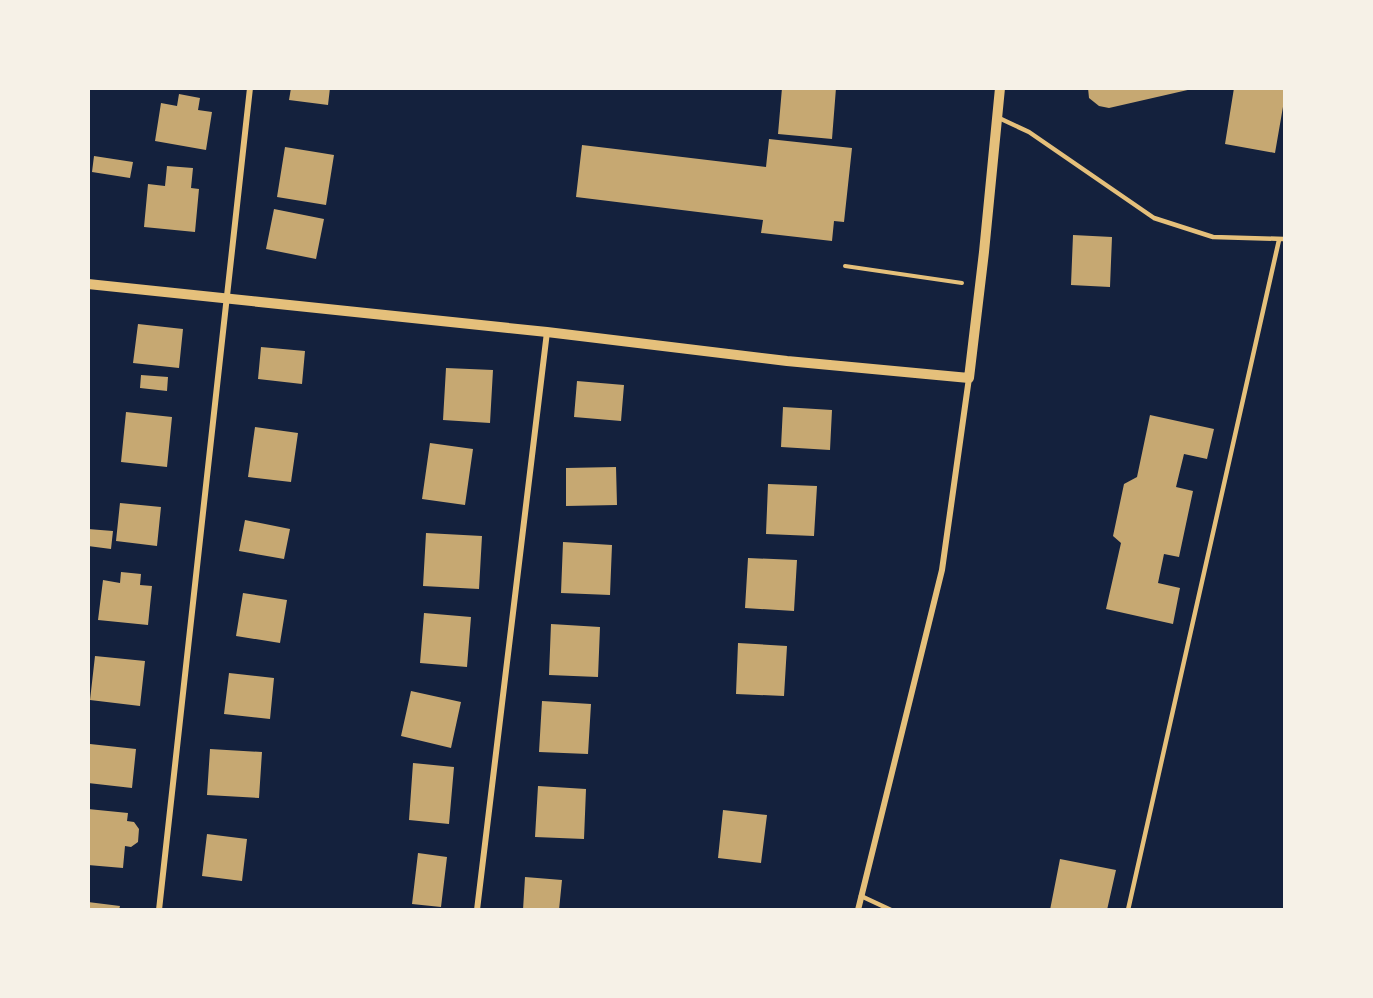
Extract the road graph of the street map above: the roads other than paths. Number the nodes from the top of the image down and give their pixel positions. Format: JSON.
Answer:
{"nodes":[{"id":1,"x":250,"y":88,"type":"edge"},
{"id":2,"x":1000,"y":88,"type":"edge"},
{"id":3,"x":998,"y":117,"type":"junction"},
{"id":4,"x":1282,"y":240,"type":"edge"},
{"id":5,"x":88,"y":284,"type":"edge"},
{"id":6,"x":228,"y":300,"type":"junction"},
{"id":7,"x":548,"y":332,"type":"junction"},
{"id":8,"x":969,"y":378,"type":"junction"},
{"id":9,"x":861,"y":896,"type":"junction"},
{"id":10,"x":159,"y":909,"type":"edge"},
{"id":11,"x":477,"y":909,"type":"edge"},
{"id":12,"x":858,"y":909,"type":"edge"},
{"id":13,"x":891,"y":909,"type":"edge"},
{"id":14,"x":1128,"y":909,"type":"edge"}],
"edges":[{"from":1,"to":6,"type":"street"},
{"from":2,"to":3,"type":"street"},
{"from":3,"to":4,"type":"lane"},
{"from":3,"to":8,"type":"street"},
{"from":4,"to":14,"type":"lane"},
{"from":5,"to":6,"type":"street"},
{"from":6,"to":7,"type":"street"},
{"from":6,"to":10,"type":"street"},
{"from":7,"to":8,"type":"street"},
{"from":7,"to":11,"type":"street"},
{"from":8,"to":9,"type":"street"},
{"from":9,"to":12,"type":"street"},
{"from":9,"to":13,"type":"lane"}]}
